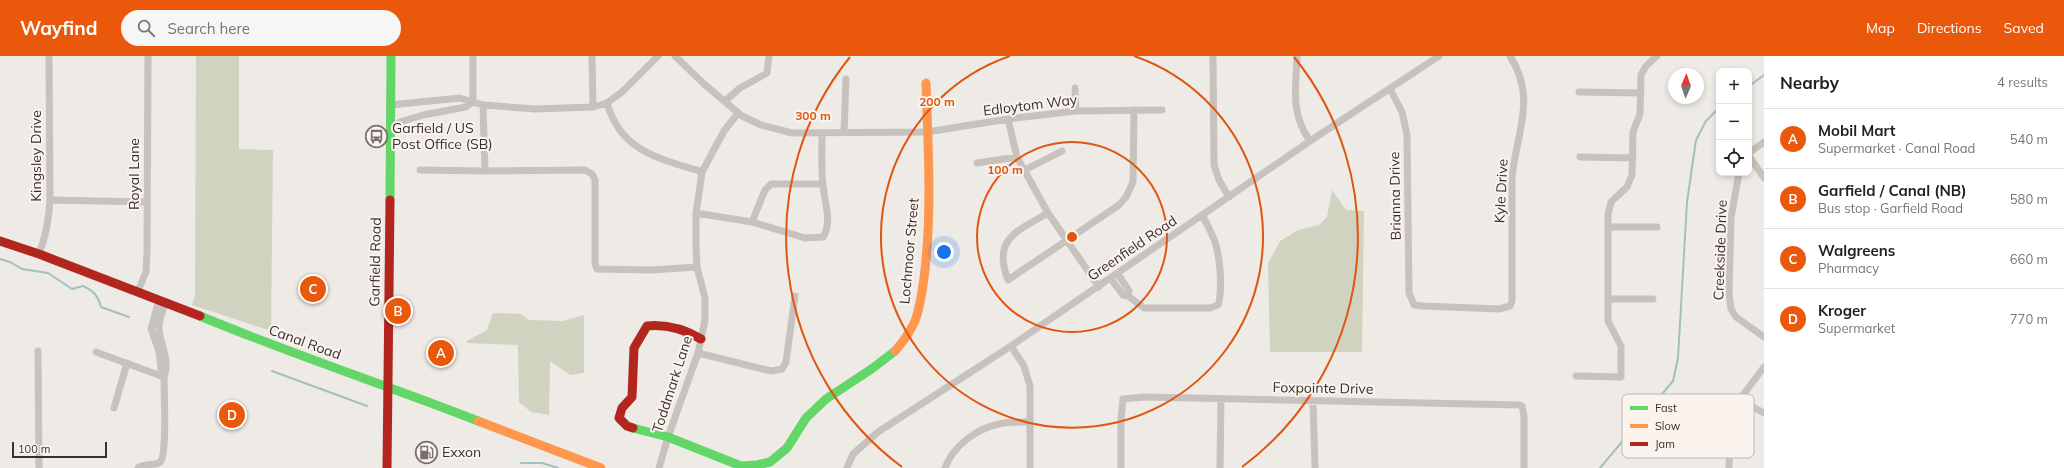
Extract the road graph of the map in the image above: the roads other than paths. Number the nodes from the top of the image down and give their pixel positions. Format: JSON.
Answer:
{"nodes":[{"id":1,"x":49,"y":56,"type":"edge"},
{"id":2,"x":148,"y":56,"type":"edge"},
{"id":3,"x":391,"y":56,"type":"edge"},
{"id":4,"x":473,"y":56,"type":"edge"},
{"id":5,"x":592,"y":56,"type":"edge"},
{"id":6,"x":658,"y":56,"type":"edge"},
{"id":7,"x":675,"y":56,"type":"edge"},
{"id":8,"x":770,"y":56,"type":"edge"},
{"id":9,"x":1213,"y":56,"type":"edge"},
{"id":10,"x":1297,"y":56,"type":"edge"},
{"id":11,"x":1439,"y":56,"type":"edge"},
{"id":12,"x":1510,"y":56,"type":"edge"},
{"id":13,"x":1657,"y":56,"type":"edge"},
{"id":14,"x":846,"y":79,"type":"dead end"},
{"id":15,"x":926,"y":83,"type":"dead end"},
{"id":16,"x":1075,"y":88,"type":"dead end"},
{"id":17,"x":1390,"y":89,"type":"junction"},
{"id":18,"x":1579,"y":92,"type":"dead end"},
{"id":19,"x":1641,"y":93,"type":"junction"},
{"id":20,"x":725,"y":101,"type":"junction"},
{"id":21,"x":473,"y":102,"type":"junction"},
{"id":22,"x":607,"y":103,"type":"junction"},
{"id":23,"x":390,"y":105,"type":"junction"},
{"id":24,"x":483,"y":105,"type":"junction"},
{"id":25,"x":592,"y":107,"type":"junction"},
{"id":26,"x":1134,"y":110,"type":"junction"},
{"id":27,"x":1162,"y":110,"type":"dead end"},
{"id":28,"x":1076,"y":111,"type":"junction"},
{"id":29,"x":738,"y":113,"type":"junction"},
{"id":30,"x":1008,"y":119,"type":"junction"},
{"id":31,"x":390,"y":128,"type":"junction"},
{"id":32,"x":927,"y":132,"type":"junction"},
{"id":33,"x":844,"y":133,"type":"junction"},
{"id":34,"x":822,"y":134,"type":"junction"},
{"id":35,"x":1310,"y":141,"type":"junction"},
{"id":36,"x":1764,"y":142,"type":"edge"},
{"id":37,"x":1062,"y":151,"type":"dead end"},
{"id":38,"x":1752,"y":152,"type":"edge"},
{"id":39,"x":1017,"y":157,"type":"junction"},
{"id":40,"x":1580,"y":157,"type":"dead end"},
{"id":41,"x":1633,"y":158,"type":"junction"},
{"id":42,"x":1752,"y":159,"type":"edge"},
{"id":43,"x":977,"y":163,"type":"dead end"},
{"id":44,"x":420,"y":170,"type":"dead end"},
{"id":45,"x":1025,"y":170,"type":"junction"},
{"id":46,"x":485,"y":171,"type":"junction"},
{"id":47,"x":702,"y":172,"type":"junction"},
{"id":48,"x":1738,"y":176,"type":"edge"},
{"id":49,"x":1764,"y":178,"type":"edge"},
{"id":50,"x":823,"y":184,"type":"junction"},
{"id":51,"x":1229,"y":197,"type":"junction"},
{"id":52,"x":50,"y":200,"type":"junction"},
{"id":53,"x":147,"y":202,"type":"junction"},
{"id":54,"x":1048,"y":213,"type":"junction"},
{"id":55,"x":696,"y":214,"type":"junction"},
{"id":56,"x":1203,"y":216,"type":"junction"},
{"id":57,"x":752,"y":222,"type":"junction"},
{"id":58,"x":1608,"y":226,"type":"junction"},
{"id":59,"x":1657,"y":227,"type":"dead end"},
{"id":60,"x":0,"y":241,"type":"edge"},
{"id":61,"x":1067,"y":241,"type":"junction"},
{"id":62,"x":39,"y":254,"type":"junction"},
{"id":63,"x":697,"y":266,"type":"junction"},
{"id":64,"x":1118,"y":274,"type":"junction"},
{"id":65,"x":1111,"y":279,"type":"junction"},
{"id":66,"x":1099,"y":286,"type":"junction"},
{"id":67,"x":138,"y":292,"type":"junction"},
{"id":68,"x":794,"y":296,"type":"dead end"},
{"id":69,"x":1128,"y":296,"type":"junction"},
{"id":70,"x":1608,"y":299,"type":"junction"},
{"id":71,"x":1653,"y":300,"type":"dead end"},
{"id":72,"x":163,"y":301,"type":"junction"},
{"id":73,"x":1414,"y":305,"type":"joint"},
{"id":74,"x":1764,"y":337,"type":"edge"},
{"id":75,"x":702,"y":339,"type":"junction"},
{"id":76,"x":1011,"y":346,"type":"junction"},
{"id":77,"x":38,"y":351,"type":"dead end"},
{"id":78,"x":96,"y":352,"type":"dead end"},
{"id":79,"x":698,"y":353,"type":"junction"},
{"id":80,"x":127,"y":363,"type":"junction"},
{"id":81,"x":1764,"y":367,"type":"edge"},
{"id":82,"x":1576,"y":376,"type":"dead end"},
{"id":83,"x":164,"y":377,"type":"junction"},
{"id":84,"x":388,"y":387,"type":"junction"},
{"id":85,"x":1744,"y":394,"type":"edge"},
{"id":86,"x":1221,"y":399,"type":"junction"},
{"id":87,"x":1313,"y":401,"type":"junction"},
{"id":88,"x":114,"y":408,"type":"dead end"},
{"id":89,"x":1754,"y":408,"type":"edge"},
{"id":90,"x":1764,"y":413,"type":"edge"},
{"id":91,"x":1030,"y":422,"type":"junction"},
{"id":92,"x":668,"y":437,"type":"junction"},
{"id":93,"x":39,"y":468,"type":"edge"},
{"id":94,"x":138,"y":468,"type":"edge"},
{"id":95,"x":387,"y":468,"type":"edge"},
{"id":96,"x":601,"y":468,"type":"edge"},
{"id":97,"x":659,"y":468,"type":"edge"},
{"id":98,"x":847,"y":468,"type":"edge"},
{"id":99,"x":945,"y":468,"type":"edge"},
{"id":100,"x":1030,"y":468,"type":"edge"},
{"id":101,"x":1121,"y":468,"type":"edge"},
{"id":102,"x":1220,"y":468,"type":"edge"},
{"id":103,"x":1315,"y":468,"type":"edge"},
{"id":104,"x":1524,"y":468,"type":"edge"}],
"edges":[{"from":1,"to":52,"type":"street","name":"Kingsley Drive"},
{"from":2,"to":53,"type":"street","name":"Royal Lane"},
{"from":3,"to":23,"type":"street","name":"Garfield Road"},
{"from":4,"to":21,"type":"street"},
{"from":5,"to":25,"type":"street"},
{"from":6,"to":22,"type":"street"},
{"from":7,"to":20,"type":"street","name":"Edloytom Way"},
{"from":8,"to":20,"type":"street"},
{"from":9,"to":51,"type":"street"},
{"from":10,"to":35,"type":"street"},
{"from":11,"to":17,"type":"street","name":"Greenfield Road"},
{"from":12,"to":73,"type":"street","name":"Kyle Drive"},
{"from":13,"to":19,"type":"street"},
{"from":14,"to":33,"type":"street"},
{"from":15,"to":32,"type":"street","name":"Lochmoor Street"},
{"from":16,"to":28,"type":"street"},
{"from":17,"to":35,"type":"street","name":"Greenfield Road"},
{"from":17,"to":73,"type":"street","name":"Brianna Drive"},
{"from":18,"to":19,"type":"street"},
{"from":19,"to":41,"type":"street"},
{"from":20,"to":29,"type":"street","name":"Edloytom Way"},
{"from":21,"to":23,"type":"street"},
{"from":21,"to":24,"type":"street"},
{"from":21,"to":31,"type":"street"},
{"from":22,"to":25,"type":"street"},
{"from":22,"to":47,"type":"street"},
{"from":23,"to":31,"type":"street","name":"Garfield Road"},
{"from":24,"to":25,"type":"street"},
{"from":24,"to":46,"type":"street"},
{"from":26,"to":27,"type":"street","name":"Edloytom Way"},
{"from":26,"to":28,"type":"street","name":"Edloytom Way"},
{"from":26,"to":61,"type":"street"},
{"from":28,"to":30,"type":"street","name":"Edloytom Way"},
{"from":29,"to":34,"type":"street","name":"Edloytom Way"},
{"from":29,"to":47,"type":"street"},
{"from":30,"to":32,"type":"street","name":"Edloytom Way"},
{"from":30,"to":39,"type":"street"},
{"from":31,"to":84,"type":"street","name":"Garfield Road"},
{"from":32,"to":33,"type":"street","name":"Edloytom Way"},
{"from":32,"to":92,"type":"street","name":"Lochmoor Street"},
{"from":33,"to":34,"type":"street","name":"Edloytom Way"},
{"from":34,"to":50,"type":"street"},
{"from":35,"to":51,"type":"street","name":"Greenfield Road"},
{"from":36,"to":38,"type":"street"},
{"from":37,"to":45,"type":"street"},
{"from":39,"to":43,"type":"street"},
{"from":39,"to":45,"type":"street"},
{"from":40,"to":41,"type":"street"},
{"from":41,"to":58,"type":"street"},
{"from":42,"to":49,"type":"street"},
{"from":44,"to":46,"type":"street"},
{"from":45,"to":54,"type":"street"},
{"from":46,"to":63,"type":"street"},
{"from":47,"to":55,"type":"street"},
{"from":48,"to":74,"type":"street","name":"Creekside Drive"},
{"from":50,"to":57,"type":"street"},
{"from":50,"to":57,"type":"street"},
{"from":51,"to":56,"type":"street","name":"Greenfield Road"},
{"from":52,"to":53,"type":"street"},
{"from":52,"to":62,"type":"street","name":"Kingsley Drive"},
{"from":53,"to":67,"type":"street","name":"Royal Lane"},
{"from":54,"to":61,"type":"street"},
{"from":54,"to":61,"type":"street"},
{"from":55,"to":57,"type":"street"},
{"from":55,"to":63,"type":"street","name":"Toddmark Lane"},
{"from":56,"to":64,"type":"street","name":"Greenfield Road"},
{"from":56,"to":69,"type":"street"},
{"from":58,"to":59,"type":"street"},
{"from":58,"to":70,"type":"street"},
{"from":60,"to":62,"type":"street","name":"Canal Road"},
{"from":61,"to":66,"type":"street"},
{"from":62,"to":67,"type":"street","name":"Canal Road"},
{"from":63,"to":75,"type":"street","name":"Toddmark Lane"},
{"from":64,"to":65,"type":"street","name":"Greenfield Road"},
{"from":64,"to":69,"type":"street"},
{"from":65,"to":66,"type":"street","name":"Greenfield Road"},
{"from":65,"to":69,"type":"street"},
{"from":66,"to":76,"type":"street","name":"Greenfield Road"},
{"from":67,"to":72,"type":"street","name":"Canal Road"},
{"from":68,"to":79,"type":"street"},
{"from":70,"to":71,"type":"street"},
{"from":70,"to":82,"type":"street"},
{"from":72,"to":83,"type":"street"},
{"from":72,"to":84,"type":"street","name":"Canal Road"},
{"from":75,"to":79,"type":"street","name":"Toddmark Lane"},
{"from":75,"to":92,"type":"street","name":"Lochmoor Street"},
{"from":76,"to":91,"type":"street"},
{"from":76,"to":98,"type":"street","name":"Greenfield Road"},
{"from":77,"to":93,"type":"street"},
{"from":78,"to":80,"type":"street"},
{"from":79,"to":92,"type":"street","name":"Toddmark Lane"},
{"from":80,"to":83,"type":"street"},
{"from":80,"to":88,"type":"street"},
{"from":81,"to":85,"type":"street"},
{"from":83,"to":94,"type":"street"},
{"from":84,"to":95,"type":"street","name":"Garfield Road"},
{"from":84,"to":96,"type":"street","name":"Canal Road"},
{"from":86,"to":87,"type":"street","name":"Foxpointe Drive"},
{"from":86,"to":101,"type":"street","name":"Foxpointe Drive"},
{"from":86,"to":102,"type":"street"},
{"from":87,"to":103,"type":"street"},
{"from":87,"to":104,"type":"street","name":"Foxpointe Drive"},
{"from":89,"to":90,"type":"street"},
{"from":91,"to":99,"type":"street"},
{"from":91,"to":100,"type":"street"},
{"from":92,"to":97,"type":"street","name":"Toddmark Lane"}]}
